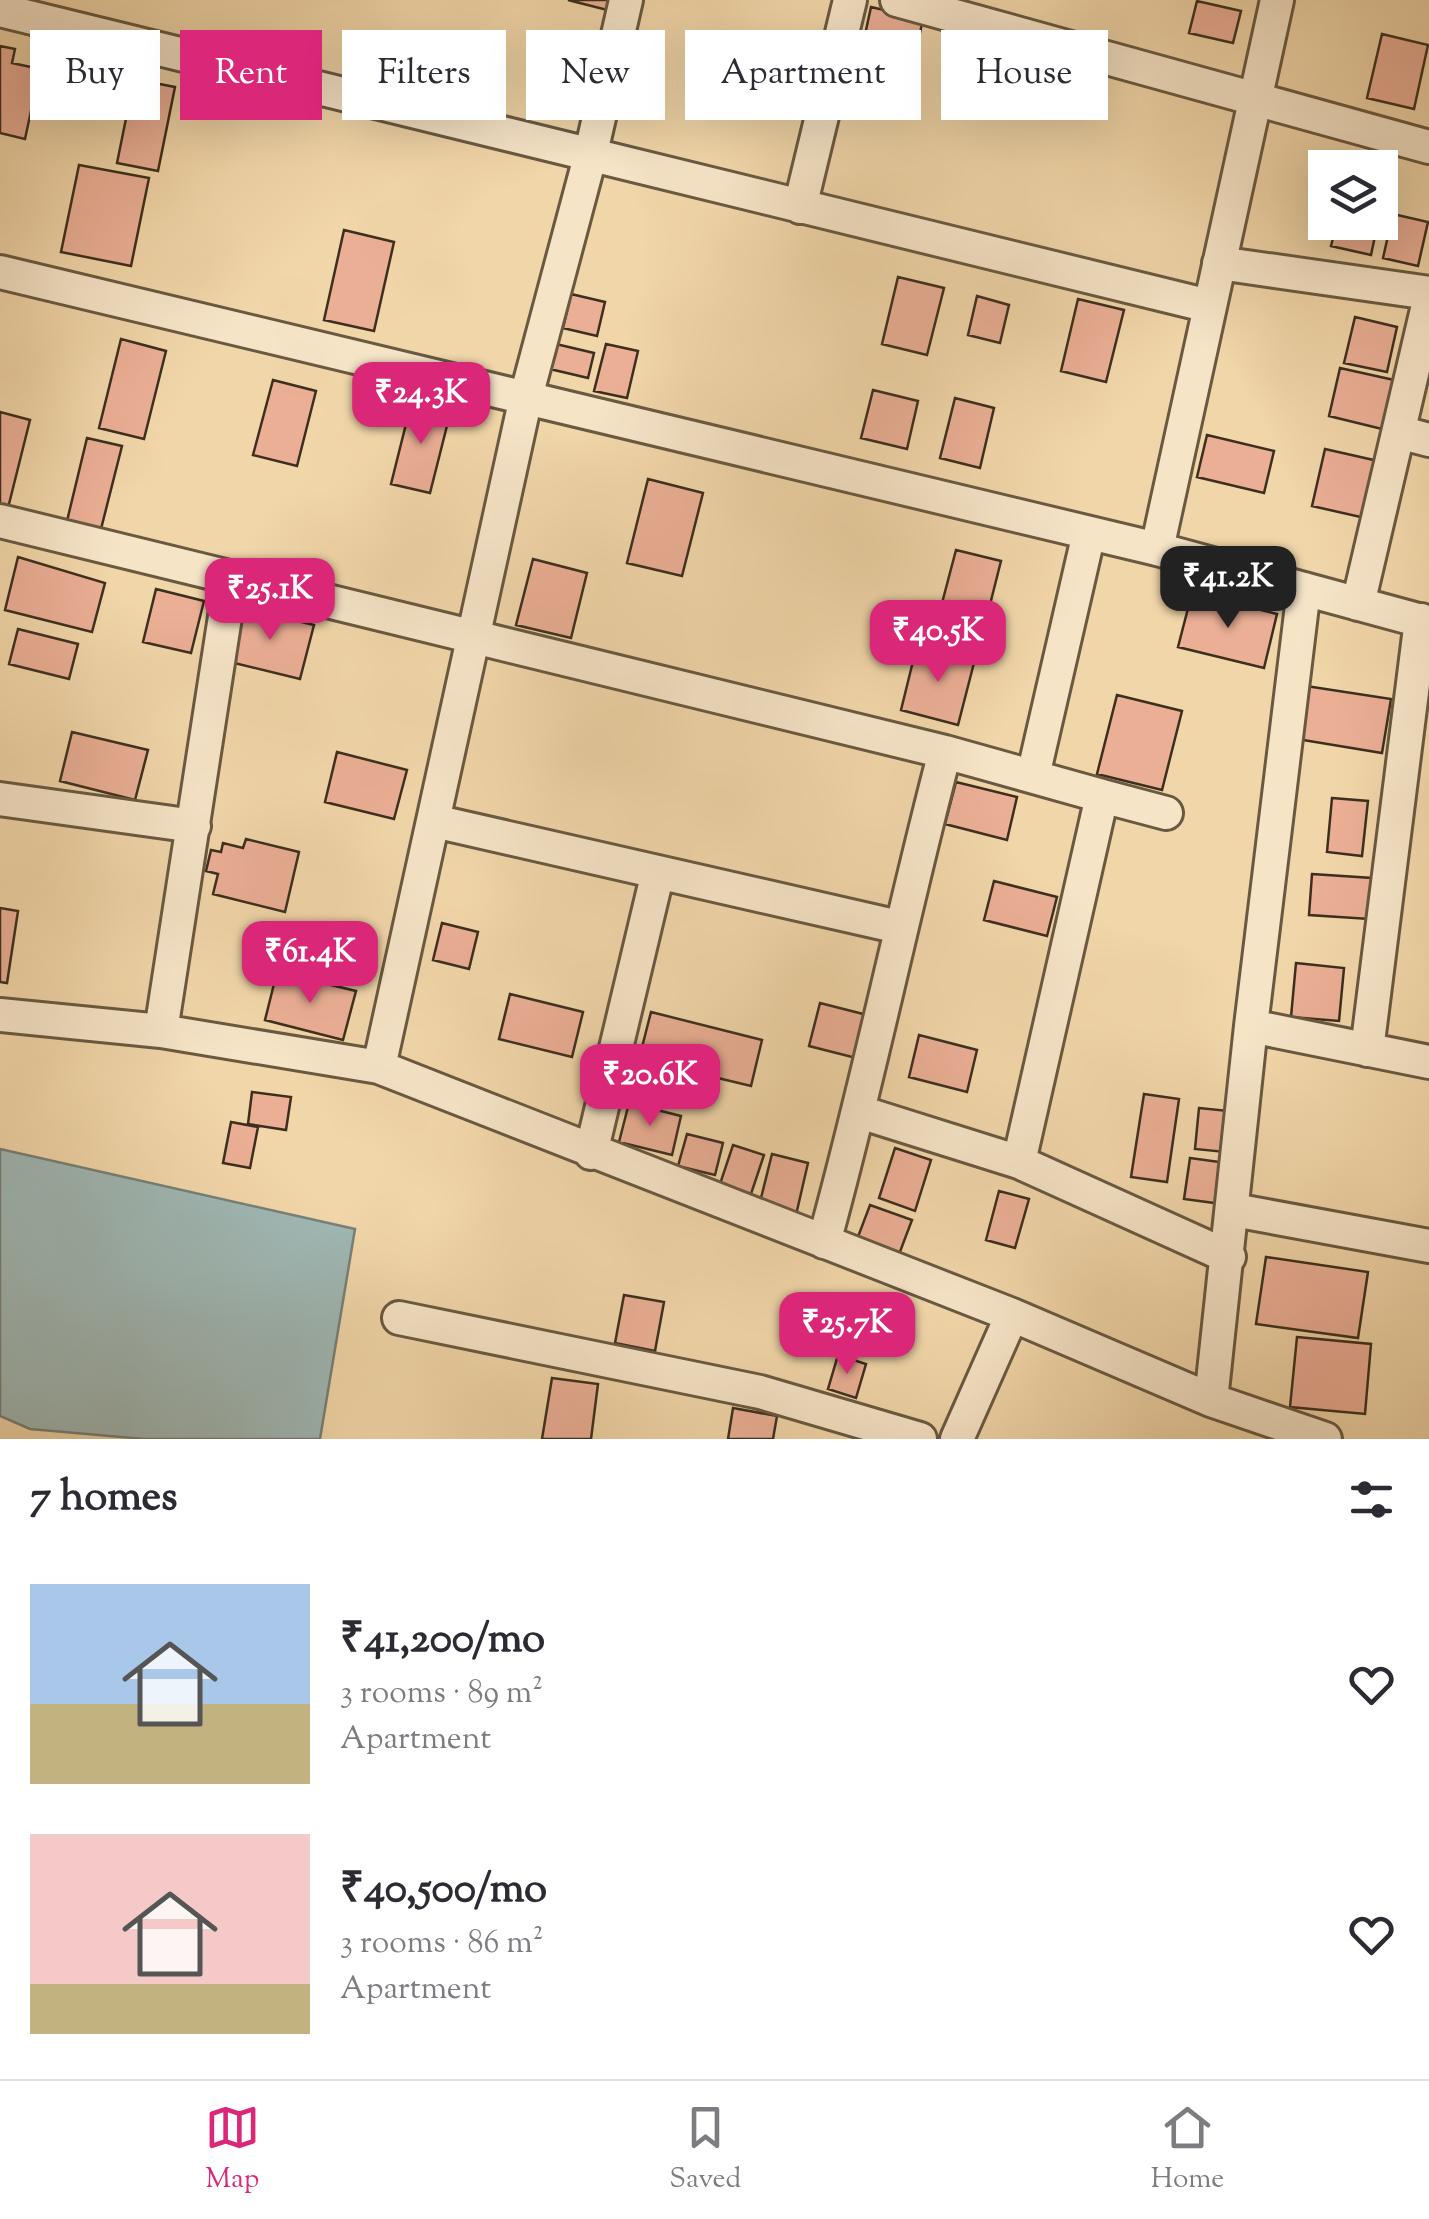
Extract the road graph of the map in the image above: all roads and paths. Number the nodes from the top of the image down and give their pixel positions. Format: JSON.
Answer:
{"nodes":[{"id":1,"x":626,"y":0,"type":"edge"},
{"id":2,"x":850,"y":0,"type":"edge"},
{"id":3,"x":897,"y":0,"type":"edge"},
{"id":4,"x":1277,"y":0,"type":"edge"},
{"id":5,"x":0,"y":10,"type":"edge"},
{"id":6,"x":59,"y":12,"type":"edge"},
{"id":7,"x":1255,"y":99,"type":"junction"},
{"id":8,"x":1429,"y":147,"type":"edge"},
{"id":9,"x":590,"y":157,"type":"junction"},
{"id":10,"x":800,"y":207,"type":"junction"},
{"id":11,"x":1219,"y":263,"type":"junction"},
{"id":12,"x":0,"y":272,"type":"edge"},
{"id":13,"x":1429,"y":292,"type":"edge"},
{"id":14,"x":1429,"y":301,"type":"edge"},
{"id":15,"x":1209,"y":306,"type":"junction"},
{"id":16,"x":526,"y":398,"type":"junction"},
{"id":17,"x":1414,"y":436,"type":"edge"},
{"id":18,"x":0,"y":521,"type":"edge"},
{"id":19,"x":1089,"y":533,"type":"junction"},
{"id":20,"x":1157,"y":549,"type":"junction"},
{"id":21,"x":231,"y":578,"type":"junction"},
{"id":22,"x":1304,"y":589,"type":"junction"},
{"id":23,"x":1358,"y":604,"type":"junction"},
{"id":24,"x":1425,"y":622,"type":"edge"},
{"id":25,"x":475,"y":638,"type":"junction"},
{"id":26,"x":945,"y":752,"type":"junction"},
{"id":27,"x":1032,"y":776,"type":"junction"},
{"id":28,"x":1102,"y":796,"type":"junction"},
{"id":29,"x":0,"y":799,"type":"edge"},
{"id":30,"x":1166,"y":813,"type":"dead end"},
{"id":31,"x":434,"y":821,"type":"junction"},
{"id":32,"x":194,"y":826,"type":"junction"},
{"id":33,"x":658,"y":872,"type":"junction"},
{"id":34,"x":899,"y":927,"type":"junction"},
{"id":35,"x":0,"y":1016,"type":"edge"},
{"id":36,"x":1251,"y":1026,"type":"junction"},
{"id":37,"x":161,"y":1031,"type":"junction"},
{"id":38,"x":1367,"y":1050,"type":"junction"},
{"id":39,"x":1429,"y":1062,"type":"edge"},
{"id":40,"x":379,"y":1068,"type":"junction"},
{"id":41,"x":860,"y":1112,"type":"junction"},
{"id":42,"x":592,"y":1153,"type":"junction"},
{"id":43,"x":1019,"y":1162,"type":"junction"},
{"id":44,"x":1234,"y":1210,"type":"junction"},
{"id":45,"x":824,"y":1242,"type":"junction"},
{"id":46,"x":1429,"y":1246,"type":"edge"},
{"id":47,"x":1229,"y":1257,"type":"junction"},
{"id":48,"x":1012,"y":1315,"type":"junction"},
{"id":49,"x":399,"y":1318,"type":"dead end"},
{"id":50,"x":1210,"y":1400,"type":"junction"},
{"id":51,"x":920,"y":1439,"type":"edge"},
{"id":52,"x":957,"y":1439,"type":"edge"},
{"id":53,"x":1325,"y":1439,"type":"edge"}],
"edges":[{"from":1,"to":9,"type":"street"},
{"from":2,"to":10,"type":"street"},
{"from":3,"to":7,"type":"street"},
{"from":4,"to":7,"type":"street"},
{"from":5,"to":6,"type":"street"},
{"from":6,"to":9,"type":"street"},
{"from":7,"to":8,"type":"street"},
{"from":7,"to":11,"type":"street"},
{"from":9,"to":10,"type":"street"},
{"from":9,"to":16,"type":"street"},
{"from":10,"to":15,"type":"street"},
{"from":11,"to":13,"type":"street"},
{"from":11,"to":15,"type":"street"},
{"from":12,"to":16,"type":"street"},
{"from":14,"to":17,"type":"street"},
{"from":15,"to":20,"type":"street"},
{"from":16,"to":19,"type":"street"},
{"from":16,"to":25,"type":"street"},
{"from":17,"to":23,"type":"street"},
{"from":18,"to":21,"type":"street"},
{"from":19,"to":20,"type":"street"},
{"from":19,"to":27,"type":"street"},
{"from":20,"to":22,"type":"street"},
{"from":21,"to":25,"type":"street"},
{"from":21,"to":32,"type":"street"},
{"from":22,"to":23,"type":"street"},
{"from":22,"to":36,"type":"street"},
{"from":23,"to":24,"type":"street"},
{"from":24,"to":38,"type":"street"},
{"from":25,"to":26,"type":"street"},
{"from":25,"to":31,"type":"street"},
{"from":26,"to":27,"type":"street"},
{"from":26,"to":34,"type":"street"},
{"from":27,"to":28,"type":"street"},
{"from":28,"to":30,"type":"street"},
{"from":28,"to":43,"type":"street"},
{"from":29,"to":32,"type":"street"},
{"from":31,"to":33,"type":"street"},
{"from":31,"to":40,"type":"street"},
{"from":32,"to":37,"type":"street"},
{"from":33,"to":34,"type":"street"},
{"from":33,"to":42,"type":"street"},
{"from":34,"to":41,"type":"street"},
{"from":35,"to":37,"type":"street"},
{"from":36,"to":38,"type":"street"},
{"from":36,"to":44,"type":"street"},
{"from":37,"to":40,"type":"street"},
{"from":38,"to":39,"type":"street"},
{"from":40,"to":42,"type":"street"},
{"from":41,"to":43,"type":"street"},
{"from":41,"to":45,"type":"street"},
{"from":42,"to":45,"type":"street"},
{"from":43,"to":47,"type":"street"},
{"from":44,"to":46,"type":"street"},
{"from":44,"to":47,"type":"street"},
{"from":45,"to":48,"type":"street"},
{"from":47,"to":50,"type":"street"},
{"from":48,"to":50,"type":"street"},
{"from":48,"to":52,"type":"street"},
{"from":49,"to":51,"type":"street"},
{"from":50,"to":53,"type":"street"}]}
